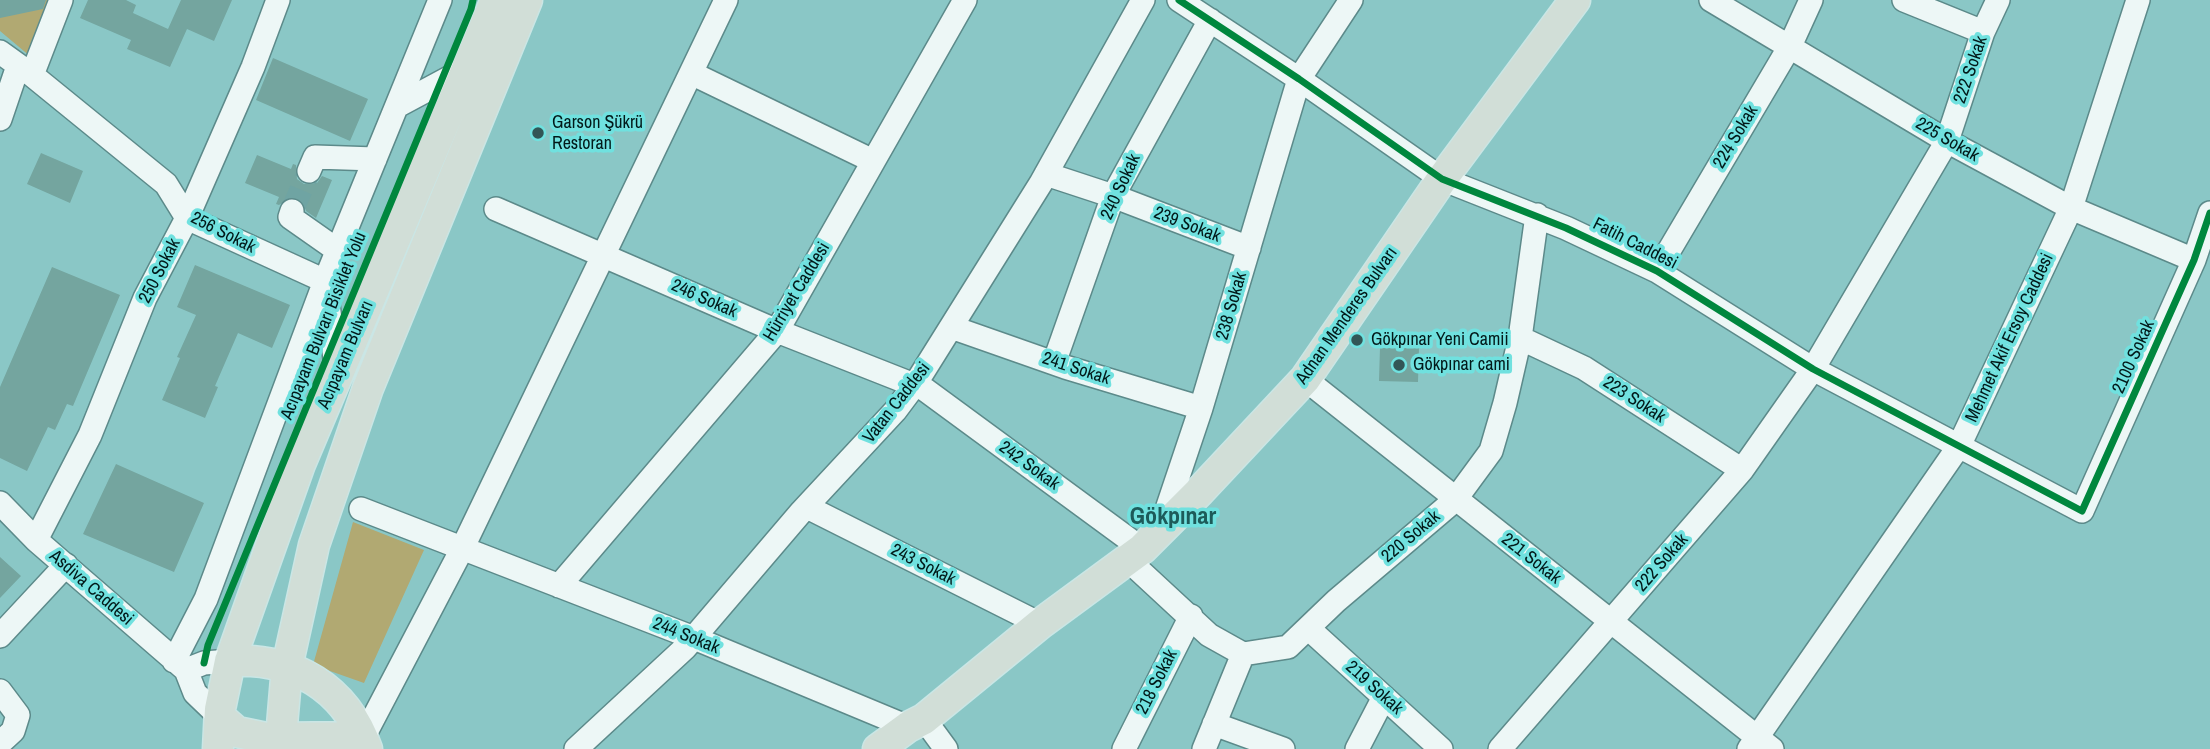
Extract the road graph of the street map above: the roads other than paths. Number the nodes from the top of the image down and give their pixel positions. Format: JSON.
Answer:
{"nodes":[{"id":1,"x":61,"y":0,"type":"edge"},
{"id":2,"x":278,"y":0,"type":"edge"},
{"id":3,"x":440,"y":0,"type":"edge"},
{"id":4,"x":496,"y":0,"type":"edge"},
{"id":5,"x":527,"y":0,"type":"edge"},
{"id":6,"x":726,"y":0,"type":"edge"},
{"id":7,"x":965,"y":0,"type":"edge"},
{"id":8,"x":1143,"y":0,"type":"edge"},
{"id":9,"x":1179,"y":0,"type":"edge"},
{"id":10,"x":1351,"y":0,"type":"edge"},
{"id":11,"x":1575,"y":0,"type":"edge"},
{"id":12,"x":1711,"y":0,"type":"edge"},
{"id":13,"x":1811,"y":0,"type":"edge"},
{"id":14,"x":1904,"y":0,"type":"edge"},
{"id":15,"x":1998,"y":0,"type":"edge"},
{"id":16,"x":2138,"y":0,"type":"edge"},
{"id":17,"x":1210,"y":20,"type":"junction"},
{"id":18,"x":1983,"y":32,"type":"junction"},
{"id":19,"x":1790,"y":46,"type":"junction"},
{"id":20,"x":17,"y":64,"type":"edge"},
{"id":21,"x":467,"y":69,"type":"junction"},
{"id":22,"x":691,"y":73,"type":"junction"},
{"id":23,"x":1299,"y":79,"type":"junction"},
{"id":24,"x":397,"y":106,"type":"junction"},
{"id":25,"x":0,"y":120,"type":"edge"},
{"id":26,"x":1947,"y":141,"type":"junction"},
{"id":27,"x":375,"y":159,"type":"junction"},
{"id":28,"x":873,"y":161,"type":"junction"},
{"id":29,"x":309,"y":171,"type":"tunnel mouth"},
{"id":30,"x":1046,"y":174,"type":"junction"},
{"id":31,"x":1442,"y":178,"type":"junction"},
{"id":32,"x":1113,"y":196,"type":"junction"},
{"id":33,"x":2071,"y":208,"type":"junction"},
{"id":34,"x":496,"y":209,"type":"dead end"},
{"id":35,"x":292,"y":211,"type":"dead end"},
{"id":36,"x":2210,"y":214,"type":"edge"},
{"id":37,"x":1537,"y":215,"type":"junction"},
{"id":38,"x":187,"y":218,"type":"junction"},
{"id":39,"x":1249,"y":248,"type":"junction"},
{"id":40,"x":337,"y":250,"type":"junction"},
{"id":41,"x":603,"y":255,"type":"junction"},
{"id":42,"x":2194,"y":260,"type":"junction"},
{"id":43,"x":1657,"y":271,"type":"junction"},
{"id":44,"x":325,"y":281,"type":"junction"},
{"id":45,"x":951,"y":327,"type":"junction"},
{"id":46,"x":778,"y":331,"type":"junction"},
{"id":47,"x":1520,"y":338,"type":"junction"},
{"id":48,"x":1054,"y":363,"type":"junction"},
{"id":49,"x":1813,"y":369,"type":"junction"},
{"id":50,"x":337,"y":374,"type":"junction"},
{"id":51,"x":1306,"y":379,"type":"junction"},
{"id":52,"x":915,"y":384,"type":"junction"},
{"id":53,"x":1201,"y":408,"type":"junction"},
{"id":54,"x":1959,"y":446,"type":"junction"},
{"id":55,"x":1742,"y":470,"type":"junction"},
{"id":56,"x":1455,"y":500,"type":"junction"},
{"id":57,"x":0,"y":503,"type":"edge"},
{"id":58,"x":807,"y":507,"type":"junction"},
{"id":59,"x":361,"y":509,"type":"dead end"},
{"id":60,"x":2082,"y":511,"type":"joint"},
{"id":61,"x":36,"y":540,"type":"junction"},
{"id":62,"x":1143,"y":547,"type":"junction"},
{"id":63,"x":462,"y":549,"type":"junction"},
{"id":64,"x":65,"y":565,"type":"junction"},
{"id":65,"x":559,"y":586,"type":"junction"},
{"id":66,"x":1191,"y":616,"type":"junction"},
{"id":67,"x":1611,"y":622,"type":"junction"},
{"id":68,"x":1040,"y":624,"type":"junction"},
{"id":69,"x":1308,"y":628,"type":"junction"},
{"id":70,"x":0,"y":636,"type":"edge"},
{"id":71,"x":694,"y":638,"type":"junction"},
{"id":72,"x":1243,"y":654,"type":"junction"},
{"id":73,"x":230,"y":662,"type":"junction"},
{"id":74,"x":180,"y":666,"type":"junction"},
{"id":75,"x":287,"y":667,"type":"junction"},
{"id":76,"x":0,"y":691,"type":"edge"},
{"id":77,"x":1384,"y":697,"type":"junction"},
{"id":78,"x":220,"y":718,"type":"junction"},
{"id":79,"x":916,"y":723,"type":"junction"},
{"id":80,"x":1214,"y":724,"type":"junction"},
{"id":81,"x":364,"y":741,"type":"edge"},
{"id":82,"x":0,"y":743,"type":"edge"},
{"id":83,"x":280,"y":744,"type":"edge"},
{"id":84,"x":1760,"y":745,"type":"edge"},
{"id":85,"x":218,"y":749,"type":"edge"},
{"id":86,"x":576,"y":749,"type":"edge"},
{"id":87,"x":878,"y":749,"type":"edge"},
{"id":88,"x":946,"y":749,"type":"edge"},
{"id":89,"x":1124,"y":749,"type":"edge"},
{"id":90,"x":1204,"y":749,"type":"edge"},
{"id":91,"x":1283,"y":749,"type":"edge"},
{"id":92,"x":1357,"y":749,"type":"edge"},
{"id":93,"x":1441,"y":749,"type":"edge"},
{"id":94,"x":1500,"y":749,"type":"edge"}],
"edges":[{"from":1,"to":20,"type":"street"},
{"from":2,"to":38,"type":"street","name":"250 Sokak"},
{"from":3,"to":24,"type":"street"},
{"from":4,"to":21,"type":"main road","name":"Acıpayam Bulvarı"},
{"from":5,"to":75,"type":"main road","name":"Acıpayam Bulvarı"},
{"from":6,"to":22,"type":"street"},
{"from":7,"to":28,"type":"street","name":"Hürriyet Caddesi"},
{"from":8,"to":30,"type":"street","name":"Vatan Caddesi"},
{"from":9,"to":17,"type":"street","name":"Fatih Caddesi"},
{"from":10,"to":23,"type":"street","name":"238 Sokak"},
{"from":11,"to":31,"type":"main road","name":"Adnan Menderes Bulvarı"},
{"from":12,"to":19,"type":"street","name":"225 Sokak"},
{"from":13,"to":19,"type":"street","name":"224 Sokak"},
{"from":14,"to":18,"type":"street"},
{"from":15,"to":18,"type":"street","name":"222 Sokak"},
{"from":16,"to":33,"type":"street","name":"Mehmet Akif Ersoy Caddesi"},
{"from":17,"to":23,"type":"street","name":"Fatih Caddesi"},
{"from":17,"to":32,"type":"street","name":"240 Sokak"},
{"from":18,"to":26,"type":"street","name":"222 Sokak"},
{"from":19,"to":26,"type":"street","name":"225 Sokak"},
{"from":19,"to":43,"type":"street","name":"224 Sokak"},
{"from":20,"to":25,"type":"street"},
{"from":20,"to":38,"type":"street","name":"256 Sokak"},
{"from":21,"to":24,"type":"street"},
{"from":21,"to":50,"type":"main road","name":"Acıpayam Bulvarı"},
{"from":22,"to":28,"type":"street"},
{"from":22,"to":41,"type":"street"},
{"from":23,"to":31,"type":"street","name":"Fatih Caddesi"},
{"from":23,"to":39,"type":"street","name":"238 Sokak"},
{"from":24,"to":27,"type":"street"},
{"from":26,"to":33,"type":"street","name":"225 Sokak"},
{"from":26,"to":49,"type":"street","name":"222 Sokak"},
{"from":27,"to":29,"type":"street"},
{"from":27,"to":40,"type":"street"},
{"from":28,"to":46,"type":"street","name":"Hürriyet Caddesi"},
{"from":30,"to":32,"type":"street","name":"239 Sokak"},
{"from":30,"to":45,"type":"street","name":"Vatan Caddesi"},
{"from":31,"to":37,"type":"street","name":"Fatih Caddesi"},
{"from":31,"to":51,"type":"main road","name":"Adnan Menderes Bulvarı"},
{"from":32,"to":39,"type":"street","name":"239 Sokak"},
{"from":32,"to":48,"type":"street","name":"240 Sokak"},
{"from":33,"to":42,"type":"street","name":"225 Sokak"},
{"from":33,"to":54,"type":"street","name":"Mehmet Akif Ersoy Caddesi"},
{"from":34,"to":41,"type":"street","name":"246 Sokak"},
{"from":35,"to":40,"type":"street"},
{"from":36,"to":42,"type":"street","name":"2100 Sokak"},
{"from":37,"to":43,"type":"street","name":"Fatih Caddesi"},
{"from":37,"to":47,"type":"street","name":"220 Sokak"},
{"from":38,"to":44,"type":"street","name":"256 Sokak"},
{"from":38,"to":61,"type":"street","name":"250 Sokak"},
{"from":39,"to":53,"type":"street","name":"238 Sokak"},
{"from":40,"to":44,"type":"street"},
{"from":41,"to":46,"type":"street","name":"246 Sokak"},
{"from":41,"to":63,"type":"street"},
{"from":42,"to":60,"type":"street","name":"2100 Sokak"},
{"from":43,"to":49,"type":"street","name":"Fatih Caddesi"},
{"from":44,"to":50,"type":"street"},
{"from":44,"to":74,"type":"street"},
{"from":45,"to":48,"type":"street","name":"241 Sokak"},
{"from":45,"to":52,"type":"street","name":"Vatan Caddesi"},
{"from":46,"to":52,"type":"street","name":"246 Sokak"},
{"from":46,"to":65,"type":"street","name":"Hürriyet Caddesi"},
{"from":47,"to":55,"type":"street","name":"223 Sokak"},
{"from":47,"to":56,"type":"street","name":"220 Sokak"},
{"from":48,"to":53,"type":"street","name":"241 Sokak"},
{"from":49,"to":54,"type":"street","name":"Fatih Caddesi"},
{"from":49,"to":55,"type":"street","name":"222 Sokak"},
{"from":50,"to":73,"type":"main road","name":"Acıpayam Bulvarı"},
{"from":51,"to":56,"type":"street","name":"221 Sokak"},
{"from":51,"to":62,"type":"main road","name":"Adnan Menderes Bulvarı"},
{"from":52,"to":58,"type":"street","name":"Vatan Caddesi"},
{"from":52,"to":62,"type":"street","name":"242 Sokak"},
{"from":53,"to":62,"type":"street","name":"238 Sokak"},
{"from":54,"to":60,"type":"street","name":"Fatih Caddesi"},
{"from":54,"to":84,"type":"street","name":"Mehmet Akif Ersoy Caddesi"},
{"from":55,"to":67,"type":"street","name":"222 Sokak"},
{"from":56,"to":67,"type":"street","name":"221 Sokak"},
{"from":56,"to":69,"type":"street","name":"220 Sokak"},
{"from":57,"to":61,"type":"street","name":"Asdiva Caddesi"},
{"from":58,"to":68,"type":"street","name":"243 Sokak"},
{"from":58,"to":71,"type":"street","name":"Vatan Caddesi"},
{"from":59,"to":63,"type":"street","name":"244 Sokak"},
{"from":61,"to":64,"type":"street","name":"Asdiva Caddesi"},
{"from":62,"to":66,"type":"street"},
{"from":62,"to":68,"type":"main road","name":"Adnan Menderes Bulvarı"},
{"from":63,"to":65,"type":"street","name":"244 Sokak"},
{"from":63,"to":81,"type":"street"},
{"from":64,"to":70,"type":"street"},
{"from":64,"to":74,"type":"street","name":"Asdiva Caddesi"},
{"from":65,"to":71,"type":"street","name":"244 Sokak"},
{"from":66,"to":72,"type":"street"},
{"from":66,"to":89,"type":"street","name":"218 Sokak"},
{"from":67,"to":84,"type":"street","name":"221 Sokak"},
{"from":67,"to":94,"type":"street","name":"222 Sokak"},
{"from":68,"to":79,"type":"main road","name":"Adnan Menderes Bulvarı"},
{"from":69,"to":72,"type":"street","name":"220 Sokak"},
{"from":69,"to":77,"type":"street","name":"219 Sokak"},
{"from":71,"to":79,"type":"street","name":"244 Sokak"},
{"from":71,"to":86,"type":"street","name":"Vatan Caddesi"},
{"from":72,"to":80,"type":"street"},
{"from":73,"to":74,"type":"street"},
{"from":73,"to":75,"type":"main road"},
{"from":73,"to":78,"type":"main road","name":"Acıpayam Bulvarı"},
{"from":74,"to":78,"type":"street","name":"Asdiva Caddesi"},
{"from":75,"to":81,"type":"main road"},
{"from":75,"to":83,"type":"main road","name":"Acıpayam Bulvarı"},
{"from":76,"to":82,"type":"street"},
{"from":77,"to":92,"type":"street"},
{"from":77,"to":93,"type":"street","name":"219 Sokak"},
{"from":78,"to":83,"type":"main road"},
{"from":78,"to":85,"type":"main road","name":"Acıpayam Bulvarı"},
{"from":79,"to":87,"type":"main road","name":"Adnan Menderes Bulvarı"},
{"from":79,"to":88,"type":"street"},
{"from":80,"to":90,"type":"street"},
{"from":80,"to":91,"type":"street"},
{"from":81,"to":83,"type":"main road"}]}
